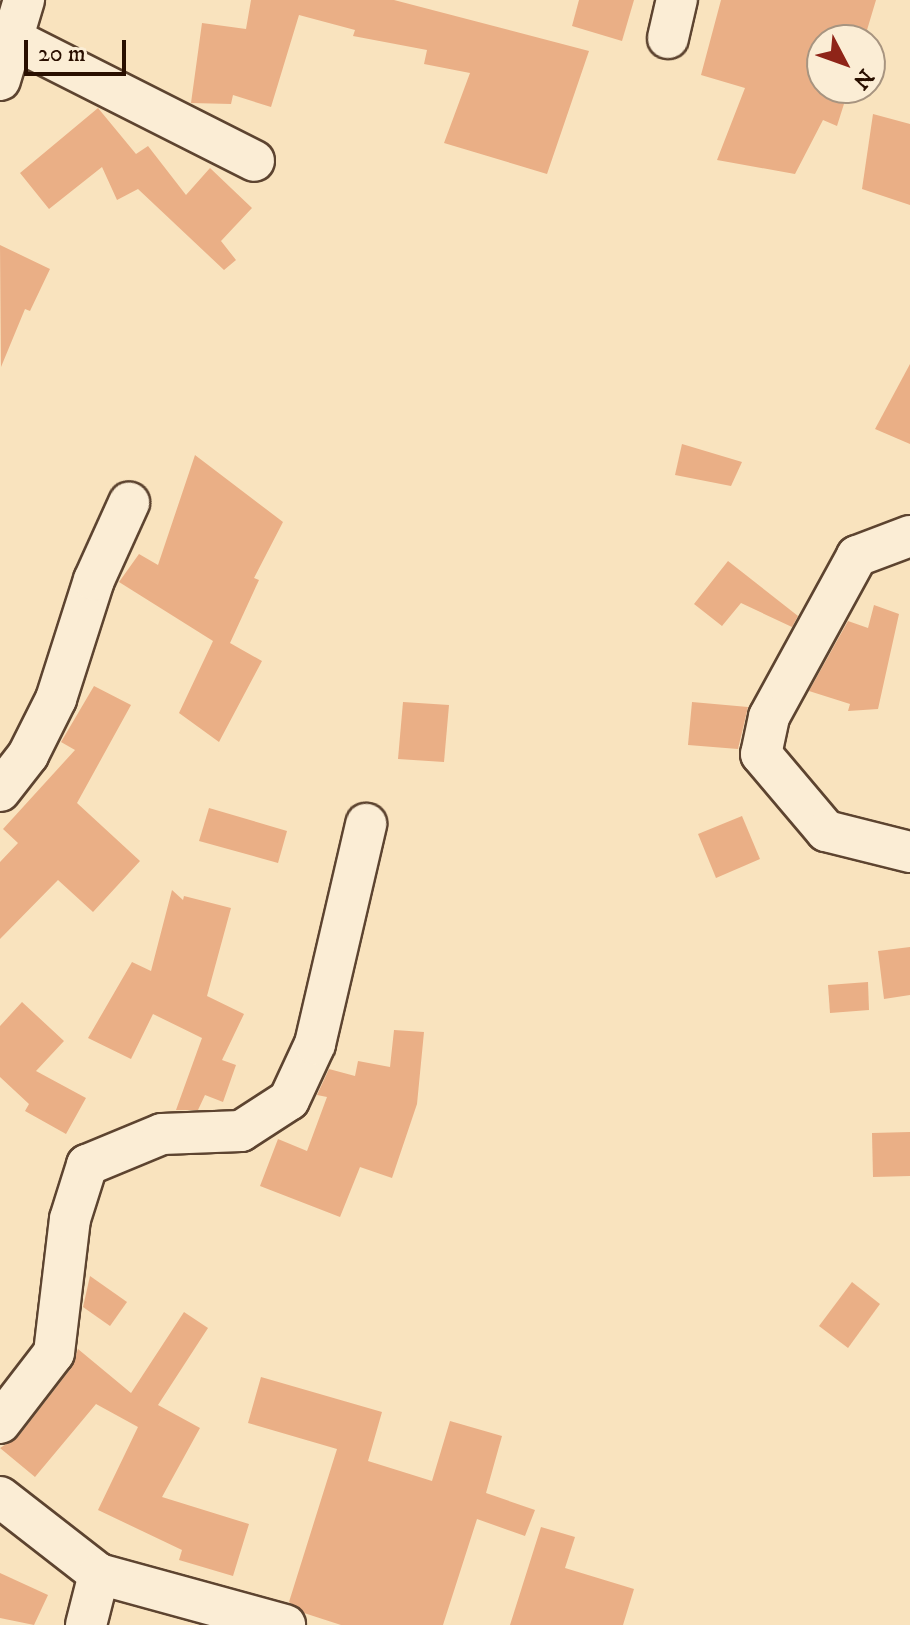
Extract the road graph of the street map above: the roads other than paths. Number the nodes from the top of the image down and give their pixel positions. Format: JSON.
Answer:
{"nodes":[{"id":1,"x":24,"y":0,"type":"edge"},
{"id":2,"x":677,"y":0,"type":"edge"},
{"id":3,"x":668,"y":38,"type":"dead end"},
{"id":4,"x":13,"y":39,"type":"junction"},
{"id":5,"x":0,"y":80,"type":"edge"},
{"id":6,"x":254,"y":161,"type":"dead end"},
{"id":7,"x":129,"y":503,"type":"dead end"},
{"id":8,"x":910,"y":536,"type":"edge"},
{"id":9,"x":0,"y":791,"type":"edge"},
{"id":10,"x":366,"y":824,"type":"dead end"},
{"id":11,"x":910,"y":852,"type":"edge"},
{"id":12,"x":0,"y":1423,"type":"edge"},
{"id":13,"x":0,"y":1497,"type":"edge"},
{"id":14,"x":99,"y":1574,"type":"junction"},
{"id":15,"x":86,"y":1625,"type":"edge"},
{"id":16,"x":285,"y":1625,"type":"edge"}],
"edges":[{"from":1,"to":4,"type":"street"},
{"from":2,"to":3,"type":"street"},
{"from":4,"to":5,"type":"street"},
{"from":4,"to":6,"type":"street"},
{"from":7,"to":9,"type":"street"},
{"from":8,"to":11,"type":"street"},
{"from":10,"to":12,"type":"street"},
{"from":13,"to":14,"type":"street"},
{"from":14,"to":15,"type":"street"},
{"from":14,"to":16,"type":"street"}]}
